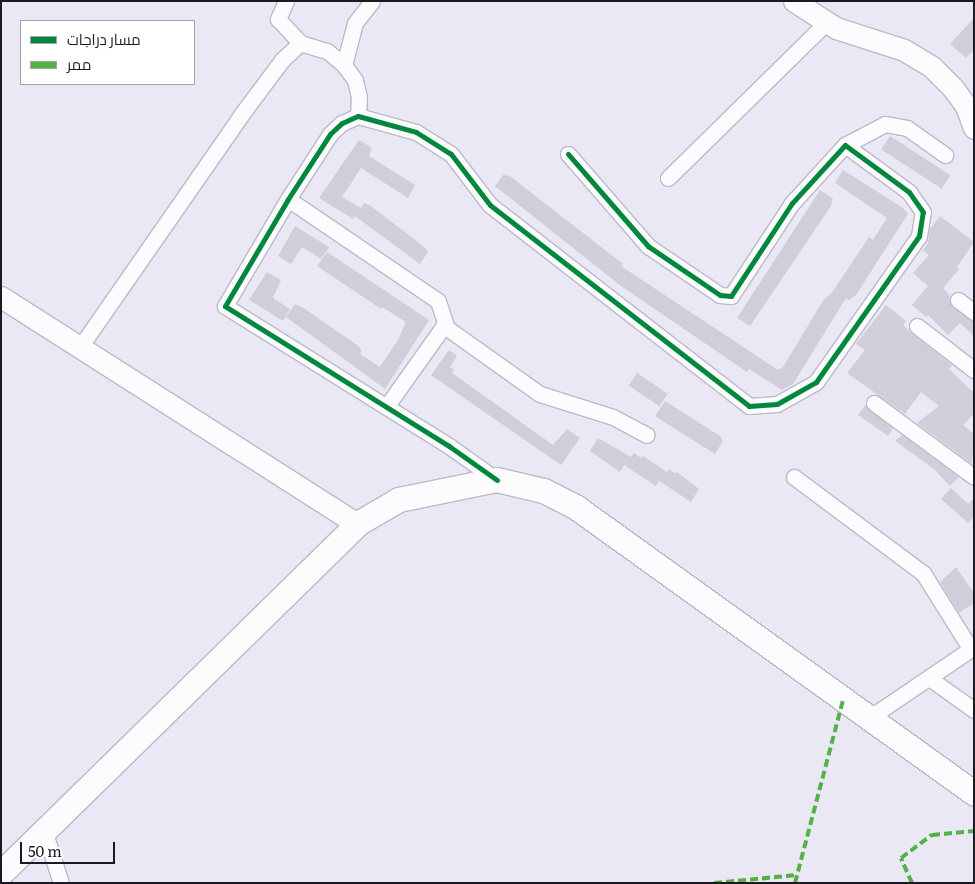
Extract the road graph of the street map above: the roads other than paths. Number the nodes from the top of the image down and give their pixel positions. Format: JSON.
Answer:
{"nodes":[{"id":1,"x":286,"y":1,"type":"edge"},
{"id":2,"x":372,"y":1,"type":"edge"},
{"id":3,"x":794,"y":1,"type":"edge"},
{"id":4,"x":826,"y":23,"type":"junction"},
{"id":5,"x":300,"y":43,"type":"junction"},
{"id":6,"x":344,"y":65,"type":"junction"},
{"id":7,"x":358,"y":116,"type":"junction"},
{"id":8,"x":974,"y":128,"type":"edge"},
{"id":9,"x":845,"y":145,"type":"junction"},
{"id":10,"x":568,"y":154,"type":"dead end"},
{"id":11,"x":945,"y":155,"type":"dead end"},
{"id":12,"x":668,"y":178,"type":"dead end"},
{"id":13,"x":288,"y":198,"type":"junction"},
{"id":14,"x":1,"y":297,"type":"edge"},
{"id":15,"x":958,"y":300,"type":"dead end"},
{"id":16,"x":974,"y":312,"type":"edge"},
{"id":17,"x":445,"y":324,"type":"junction"},
{"id":18,"x":917,"y":326,"type":"dead end"},
{"id":19,"x":80,"y":347,"type":"junction"},
{"id":20,"x":974,"y":370,"type":"edge"},
{"id":21,"x":874,"y":403,"type":"dead end"},
{"id":22,"x":386,"y":407,"type":"junction"},
{"id":23,"x":647,"y":435,"type":"dead end"},
{"id":24,"x":974,"y":477,"type":"edge"},
{"id":25,"x":794,"y":478,"type":"dead end"},
{"id":26,"x":497,"y":480,"type":"junction"},
{"id":27,"x":358,"y":524,"type":"junction"},
{"id":28,"x":972,"y":647,"type":"edge"},
{"id":29,"x":929,"y":678,"type":"junction"},
{"id":30,"x":974,"y":710,"type":"edge"},
{"id":31,"x":869,"y":718,"type":"junction"},
{"id":32,"x":974,"y":793,"type":"edge"},
{"id":33,"x":45,"y":833,"type":"junction"},
{"id":34,"x":1,"y":874,"type":"edge"},
{"id":35,"x":61,"y":883,"type":"edge"}],
"edges":[{"from":1,"to":5,"type":"street"},
{"from":2,"to":6,"type":"street"},
{"from":3,"to":4,"type":"main road"},
{"from":4,"to":8,"type":"main road"},
{"from":4,"to":12,"type":"street"},
{"from":5,"to":6,"type":"street"},
{"from":5,"to":19,"type":"street"},
{"from":6,"to":7,"type":"street"},
{"from":7,"to":9,"type":"street"},
{"from":7,"to":13,"type":"street"},
{"from":9,"to":10,"type":"street"},
{"from":9,"to":11,"type":"street"},
{"from":13,"to":17,"type":"street"},
{"from":13,"to":22,"type":"street"},
{"from":14,"to":19,"type":"main road"},
{"from":15,"to":16,"type":"street"},
{"from":17,"to":22,"type":"street"},
{"from":17,"to":23,"type":"street"},
{"from":18,"to":20,"type":"street"},
{"from":19,"to":27,"type":"main road"},
{"from":21,"to":24,"type":"street"},
{"from":22,"to":26,"type":"street"},
{"from":25,"to":28,"type":"street"},
{"from":26,"to":27,"type":"main road"},
{"from":26,"to":31,"type":"main road"},
{"from":27,"to":33,"type":"main road"},
{"from":28,"to":29,"type":"street"},
{"from":29,"to":30,"type":"street"},
{"from":29,"to":31,"type":"street"},
{"from":31,"to":32,"type":"main road"},
{"from":33,"to":34,"type":"main road"},
{"from":33,"to":35,"type":"street"}]}
